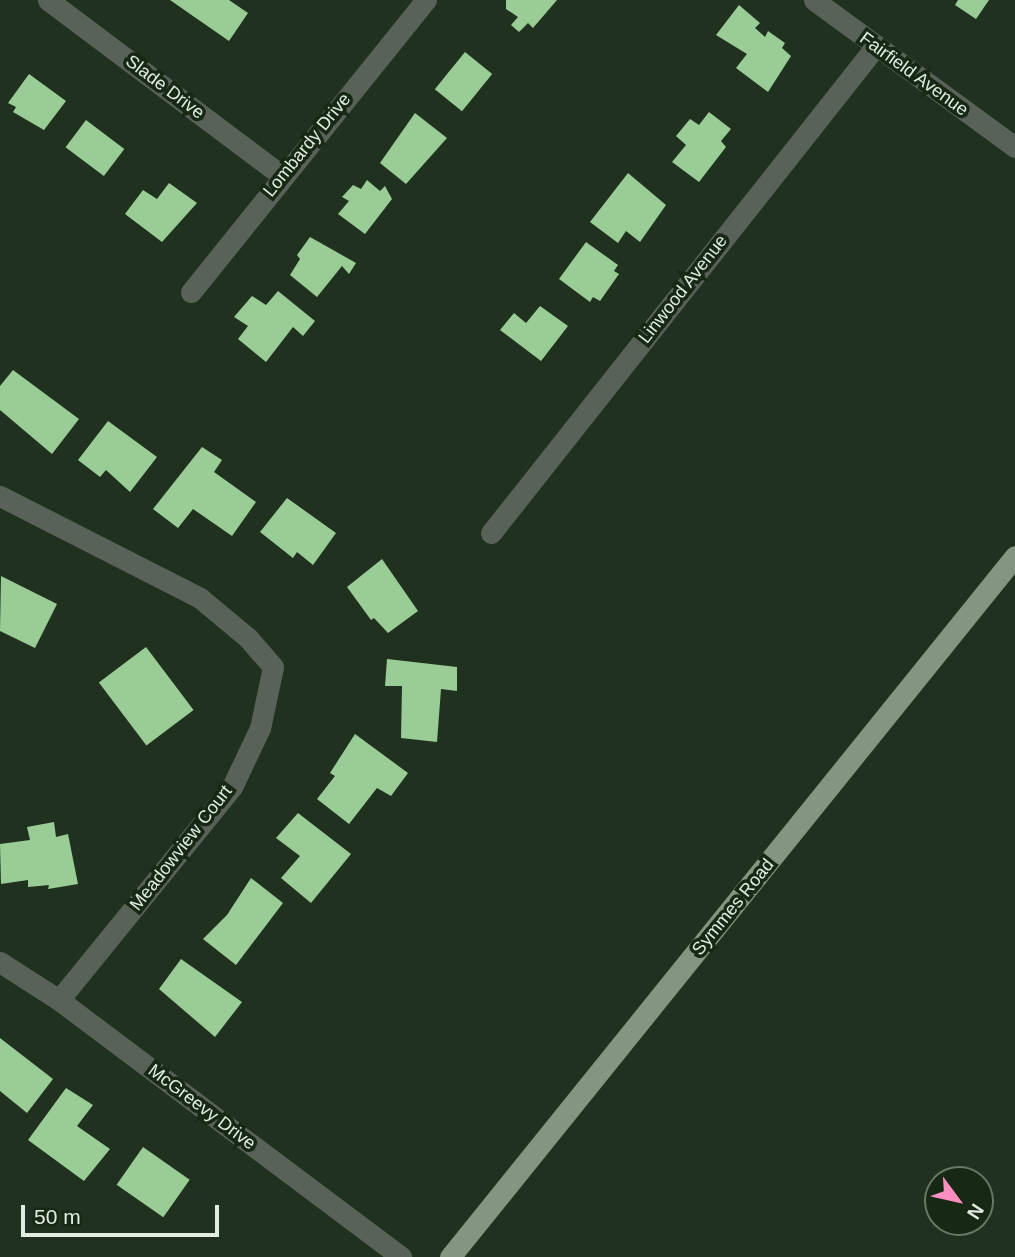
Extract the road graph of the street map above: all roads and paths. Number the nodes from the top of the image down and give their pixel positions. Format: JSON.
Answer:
{"nodes":[{"id":1,"x":48,"y":0,"type":"edge"},
{"id":2,"x":426,"y":0,"type":"edge"},
{"id":3,"x":814,"y":0,"type":"edge"},
{"id":4,"x":876,"y":46,"type":"junction"},
{"id":5,"x":1015,"y":148,"type":"edge"},
{"id":6,"x":281,"y":175,"type":"junction"},
{"id":7,"x":191,"y":292,"type":"dead end"},
{"id":8,"x":0,"y":496,"type":"edge"},
{"id":9,"x":491,"y":533,"type":"dead end"},
{"id":10,"x":1015,"y":556,"type":"edge"},
{"id":11,"x":0,"y":962,"type":"edge"},
{"id":12,"x":59,"y":1000,"type":"junction"},
{"id":13,"x":401,"y":1257,"type":"edge"},
{"id":14,"x":450,"y":1257,"type":"edge"}],
"edges":[{"from":1,"to":6,"type":"street","name":"Slade Drive"},
{"from":2,"to":6,"type":"street","name":"Lombardy Drive"},
{"from":3,"to":4,"type":"street","name":"Fairfield Avenue"},
{"from":4,"to":5,"type":"street","name":"Fairfield Avenue"},
{"from":4,"to":9,"type":"street","name":"Linwood Avenue"},
{"from":6,"to":7,"type":"street","name":"Lombardy Drive"},
{"from":8,"to":12,"type":"street","name":"Meadowview Court"},
{"from":10,"to":14,"type":"main road","name":"Symmes Road"},
{"from":11,"to":12,"type":"street","name":"McGreevy Drive"},
{"from":12,"to":13,"type":"street","name":"McGreevy Drive"}]}
